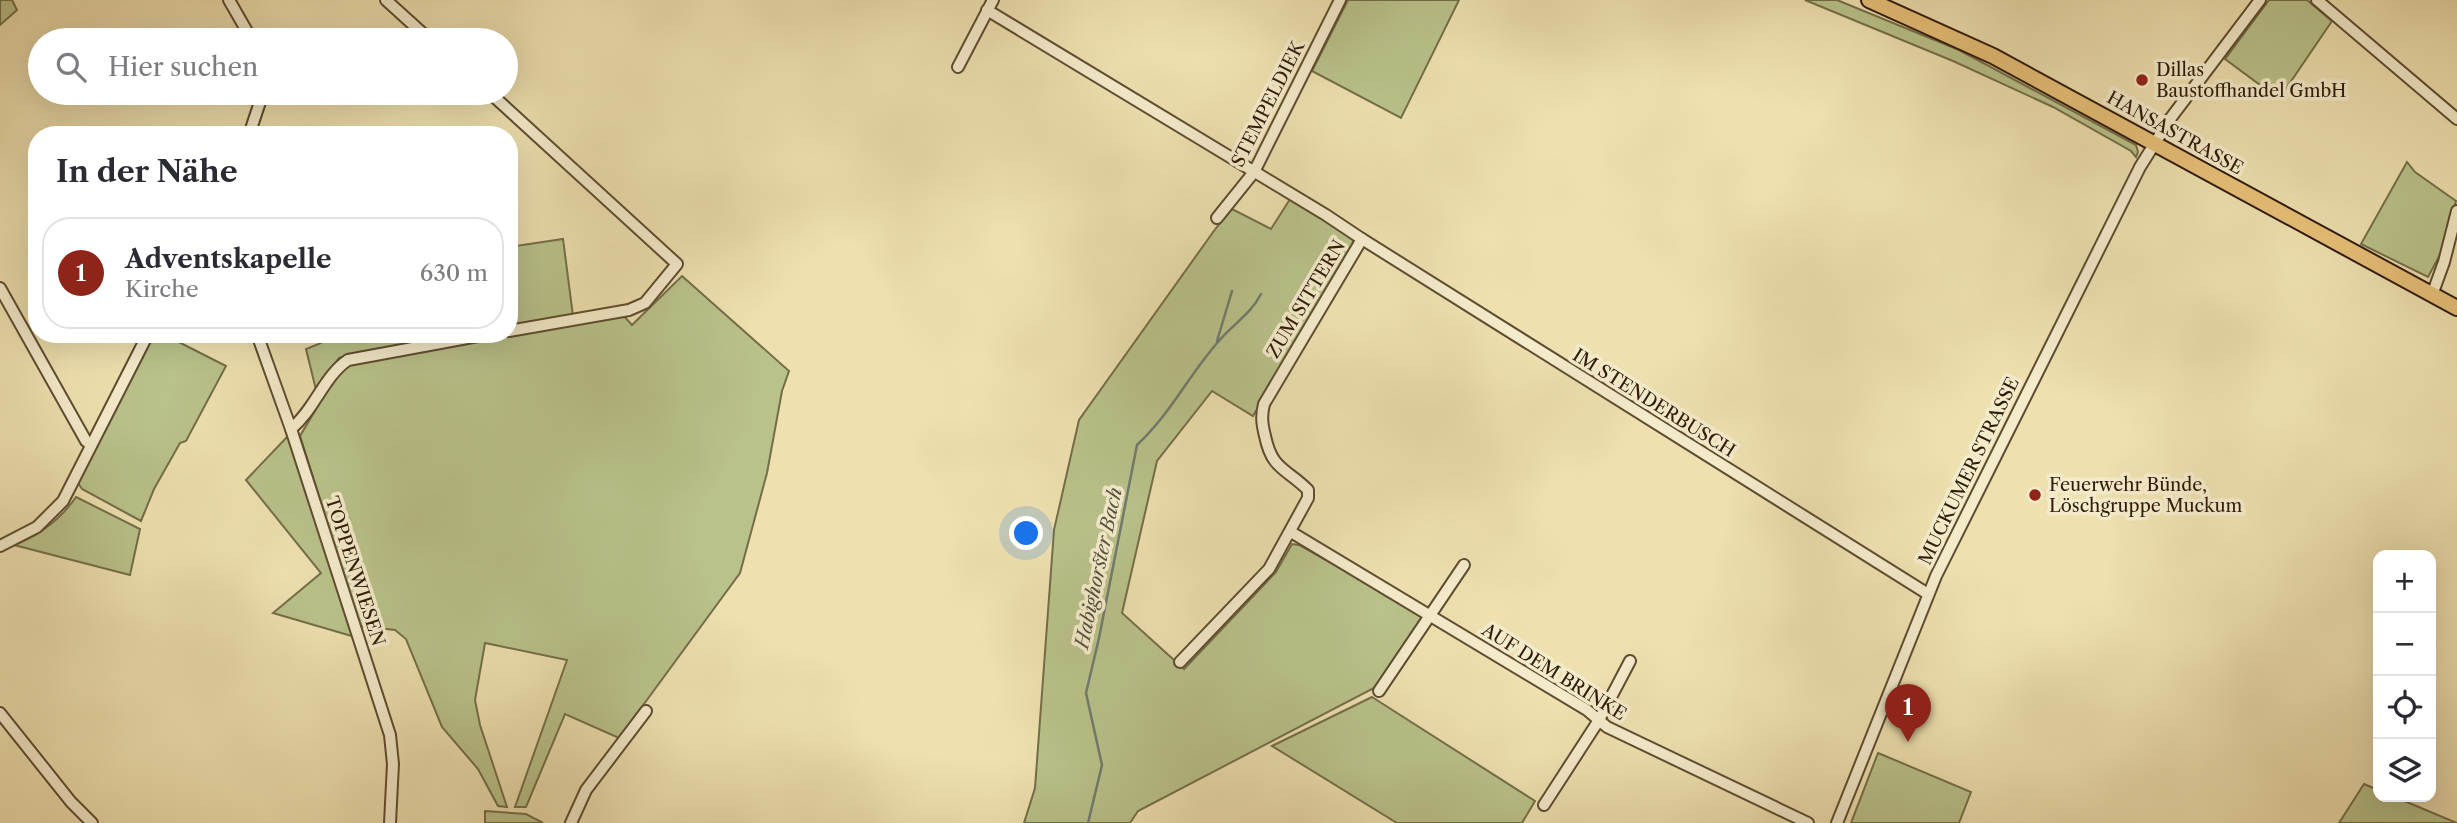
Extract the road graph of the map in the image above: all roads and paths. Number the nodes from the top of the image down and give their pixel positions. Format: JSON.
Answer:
{"nodes":[{"id":1,"x":229,"y":0,"type":"edge"},
{"id":2,"x":386,"y":0,"type":"edge"},
{"id":3,"x":1340,"y":0,"type":"edge"},
{"id":4,"x":1870,"y":0,"type":"edge"},
{"id":5,"x":2260,"y":0,"type":"edge"},
{"id":6,"x":2316,"y":0,"type":"edge"},
{"id":7,"x":990,"y":5,"type":"edge"},
{"id":8,"x":245,"y":28,"type":"edge"},
{"id":9,"x":417,"y":28,"type":"edge"},
{"id":10,"x":958,"y":67,"type":"dead end"},
{"id":11,"x":259,"y":105,"type":"edge"},
{"id":12,"x":503,"y":105,"type":"edge"},
{"id":13,"x":2457,"y":119,"type":"edge"},
{"id":14,"x":252,"y":126,"type":"edge"},
{"id":15,"x":2155,"y":144,"type":"junction"},
{"id":16,"x":1254,"y":172,"type":"junction"},
{"id":17,"x":2457,"y":211,"type":"edge"},
{"id":18,"x":1217,"y":218,"type":"dead end"},
{"id":19,"x":1362,"y":239,"type":"junction"},
{"id":20,"x":0,"y":288,"type":"edge"},
{"id":21,"x":2432,"y":295,"type":"junction"},
{"id":22,"x":2457,"y":308,"type":"edge"},
{"id":23,"x":518,"y":329,"type":"edge"},
{"id":24,"x":28,"y":338,"type":"edge"},
{"id":25,"x":31,"y":343,"type":"edge"},
{"id":26,"x":143,"y":343,"type":"edge"},
{"id":27,"x":260,"y":343,"type":"edge"},
{"id":28,"x":440,"y":343,"type":"edge"},
{"id":29,"x":292,"y":429,"type":"junction"},
{"id":30,"x":90,"y":444,"type":"junction"},
{"id":31,"x":1291,"y":532,"type":"junction"},
{"id":32,"x":0,"y":546,"type":"edge"},
{"id":33,"x":1464,"y":565,"type":"dead end"},
{"id":34,"x":1928,"y":594,"type":"junction"},
{"id":35,"x":1430,"y":616,"type":"junction"},
{"id":36,"x":1630,"y":661,"type":"dead end"},
{"id":37,"x":1180,"y":663,"type":"dead end"},
{"id":38,"x":1379,"y":691,"type":"dead end"},
{"id":39,"x":646,"y":712,"type":"dead end"},
{"id":40,"x":0,"y":713,"type":"edge"},
{"id":41,"x":1599,"y":720,"type":"junction"},
{"id":42,"x":1544,"y":805,"type":"dead end"},
{"id":43,"x":92,"y":823,"type":"edge"},
{"id":44,"x":390,"y":823,"type":"edge"},
{"id":45,"x":571,"y":823,"type":"edge"},
{"id":46,"x":1808,"y":823,"type":"edge"},
{"id":47,"x":1837,"y":823,"type":"edge"}],
"edges":[{"from":1,"to":8,"type":"street"},
{"from":2,"to":9,"type":"street"},
{"from":3,"to":16,"type":"street","name":"STEMPELDIEK"},
{"from":4,"to":15,"type":"main road","name":"HANSASTRASSE"},
{"from":5,"to":15,"type":"street","name":"MUCKUMER STRASSE"},
{"from":6,"to":13,"type":"street"},
{"from":7,"to":10,"type":"street"},
{"from":7,"to":16,"type":"street","name":"ZUM SITTERN"},
{"from":11,"to":14,"type":"street"},
{"from":12,"to":23,"type":"street"},
{"from":15,"to":21,"type":"main road","name":"HANSASTRASSE"},
{"from":15,"to":34,"type":"street","name":"MUCKUMER STRASSE"},
{"from":16,"to":18,"type":"street","name":"STEMPELDIEK"},
{"from":16,"to":19,"type":"street","name":"ZUM SITTERN"},
{"from":17,"to":21,"type":"street"},
{"from":19,"to":31,"type":"street","name":"ZUM SITTERN"},
{"from":19,"to":34,"type":"street","name":"IM STENDERBUSCH"},
{"from":20,"to":24,"type":"street"},
{"from":21,"to":22,"type":"main road","name":"HANSASTRASSE"},
{"from":25,"to":30,"type":"street"},
{"from":26,"to":30,"type":"street"},
{"from":27,"to":29,"type":"street","name":"TOPPENWIESEN"},
{"from":28,"to":29,"type":"street"},
{"from":29,"to":44,"type":"street","name":"TOPPENWIESEN"},
{"from":30,"to":32,"type":"street"},
{"from":31,"to":35,"type":"street","name":"AUF DEM BRINKE"},
{"from":31,"to":37,"type":"street","name":"ZUM SITTERN"},
{"from":33,"to":35,"type":"street"},
{"from":34,"to":47,"type":"street","name":"MUCKUMER STRASSE"},
{"from":35,"to":38,"type":"street"},
{"from":35,"to":41,"type":"street","name":"AUF DEM BRINKE"},
{"from":36,"to":41,"type":"street"},
{"from":39,"to":45,"type":"street"},
{"from":40,"to":43,"type":"street"},
{"from":41,"to":42,"type":"street"},
{"from":41,"to":46,"type":"street","name":"AUF DEM BRINKE"}]}
